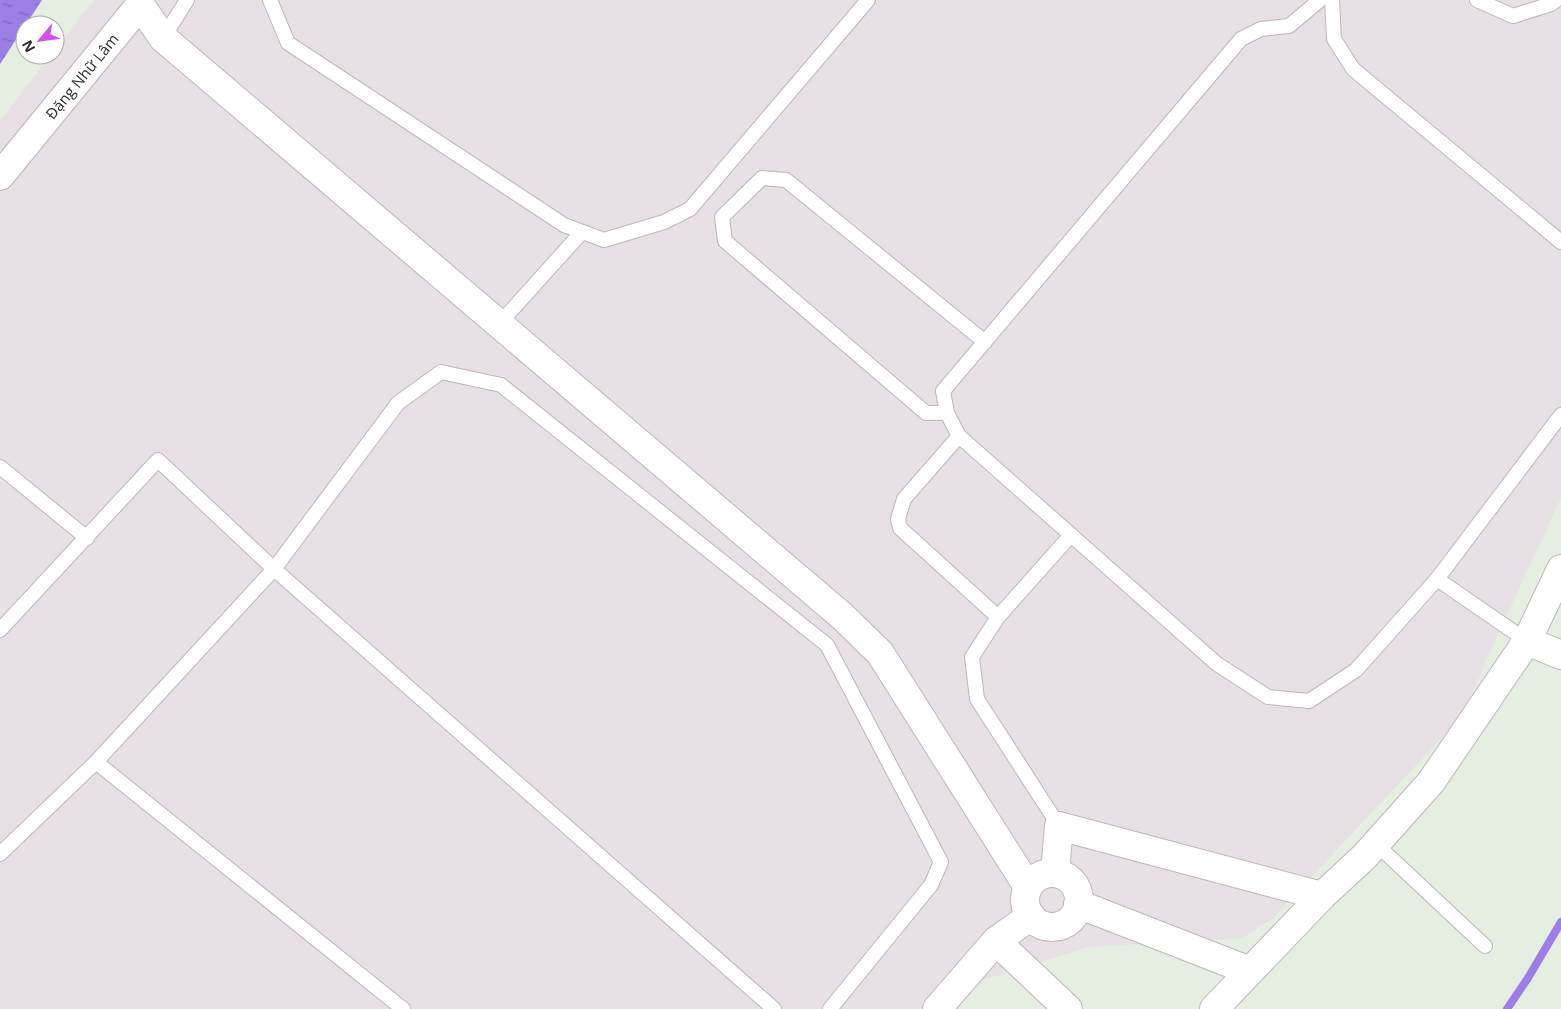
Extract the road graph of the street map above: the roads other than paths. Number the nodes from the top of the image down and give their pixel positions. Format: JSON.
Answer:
{"nodes":[{"id":1,"x":186,"y":0,"type":"edge"},
{"id":2,"x":270,"y":0,"type":"edge"},
{"id":3,"x":868,"y":0,"type":"edge"},
{"id":4,"x":1320,"y":0,"type":"edge"},
{"id":5,"x":1332,"y":0,"type":"edge"},
{"id":6,"x":1477,"y":0,"type":"edge"},
{"id":7,"x":1556,"y":0,"type":"edge"},
{"id":8,"x":163,"y":38,"type":"junction"},
{"id":9,"x":0,"y":176,"type":"edge"},
{"id":10,"x":582,"y":232,"type":"junction"},
{"id":11,"x":1561,"y":242,"type":"edge"},
{"id":12,"x":500,"y":323,"type":"junction"},
{"id":13,"x":985,"y":342,"type":"junction"},
{"id":14,"x":947,"y":413,"type":"junction"},
{"id":15,"x":1561,"y":415,"type":"edge"},
{"id":16,"x":959,"y":436,"type":"junction"},
{"id":17,"x":0,"y":467,"type":"edge"},
{"id":18,"x":1072,"y":535,"type":"junction"},
{"id":19,"x":87,"y":538,"type":"junction"},
{"id":20,"x":274,"y":569,"type":"junction"},
{"id":21,"x":1561,"y":569,"type":"edge"},
{"id":22,"x":1437,"y":579,"type":"junction"},
{"id":23,"x":998,"y":617,"type":"junction"},
{"id":24,"x":0,"y":630,"type":"edge"},
{"id":25,"x":1527,"y":641,"type":"junction"},
{"id":26,"x":1561,"y":655,"type":"edge"},
{"id":27,"x":96,"y":762,"type":"junction"},
{"id":28,"x":1059,"y":826,"type":"junction"},
{"id":29,"x":1376,"y":844,"type":"junction"},
{"id":30,"x":0,"y":854,"type":"edge"},
{"id":31,"x":1055,"y":873,"type":"junction"},
{"id":32,"x":1028,"y":887,"type":"junction"},
{"id":33,"x":1322,"y":896,"type":"junction"},
{"id":34,"x":1078,"y":904,"type":"junction"},
{"id":35,"x":1031,"y":916,"type":"junction"},
{"id":36,"x":996,"y":941,"type":"junction"},
{"id":37,"x":1485,"y":946,"type":"dead end"},
{"id":38,"x":1250,"y":972,"type":"junction"},
{"id":39,"x":402,"y":1009,"type":"edge"},
{"id":40,"x":774,"y":1009,"type":"edge"},
{"id":41,"x":830,"y":1009,"type":"edge"},
{"id":42,"x":937,"y":1009,"type":"edge"},
{"id":43,"x":1068,"y":1009,"type":"edge"},
{"id":44,"x":1214,"y":1009,"type":"edge"}],
"edges":[{"from":1,"to":8,"type":"lane"},
{"from":2,"to":10,"type":"lane"},
{"from":3,"to":10,"type":"lane"},
{"from":4,"to":13,"type":"lane"},
{"from":5,"to":11,"type":"lane"},
{"from":6,"to":7,"type":"lane"},
{"from":8,"to":9,"type":"street","name":"Đặng Nhữ Lâm"},
{"from":8,"to":12,"type":"street"},
{"from":10,"to":12,"type":"lane"},
{"from":12,"to":32,"type":"street"},
{"from":13,"to":14,"type":"lane"},
{"from":13,"to":14,"type":"lane"},
{"from":14,"to":16,"type":"lane"},
{"from":15,"to":22,"type":"lane"},
{"from":16,"to":18,"type":"lane"},
{"from":16,"to":23,"type":"lane"},
{"from":17,"to":19,"type":"lane"},
{"from":18,"to":22,"type":"lane"},
{"from":18,"to":23,"type":"lane"},
{"from":19,"to":20,"type":"lane"},
{"from":19,"to":24,"type":"lane"},
{"from":20,"to":27,"type":"lane"},
{"from":20,"to":40,"type":"lane"},
{"from":20,"to":41,"type":"lane"},
{"from":21,"to":25,"type":"street"},
{"from":22,"to":25,"type":"lane"},
{"from":23,"to":28,"type":"lane"},
{"from":25,"to":26,"type":"street"},
{"from":25,"to":29,"type":"street"},
{"from":27,"to":30,"type":"lane"},
{"from":27,"to":39,"type":"lane"},
{"from":28,"to":31,"type":"street"},
{"from":28,"to":33,"type":"street"},
{"from":29,"to":33,"type":"street"},
{"from":29,"to":37,"type":"lane"},
{"from":31,"to":32,"type":"street"},
{"from":31,"to":34,"type":"street"},
{"from":32,"to":35,"type":"street"},
{"from":33,"to":38,"type":"street"},
{"from":34,"to":35,"type":"street"},
{"from":34,"to":38,"type":"street"},
{"from":35,"to":36,"type":"street"},
{"from":36,"to":42,"type":"street"},
{"from":36,"to":43,"type":"street"},
{"from":38,"to":44,"type":"street"}]}
